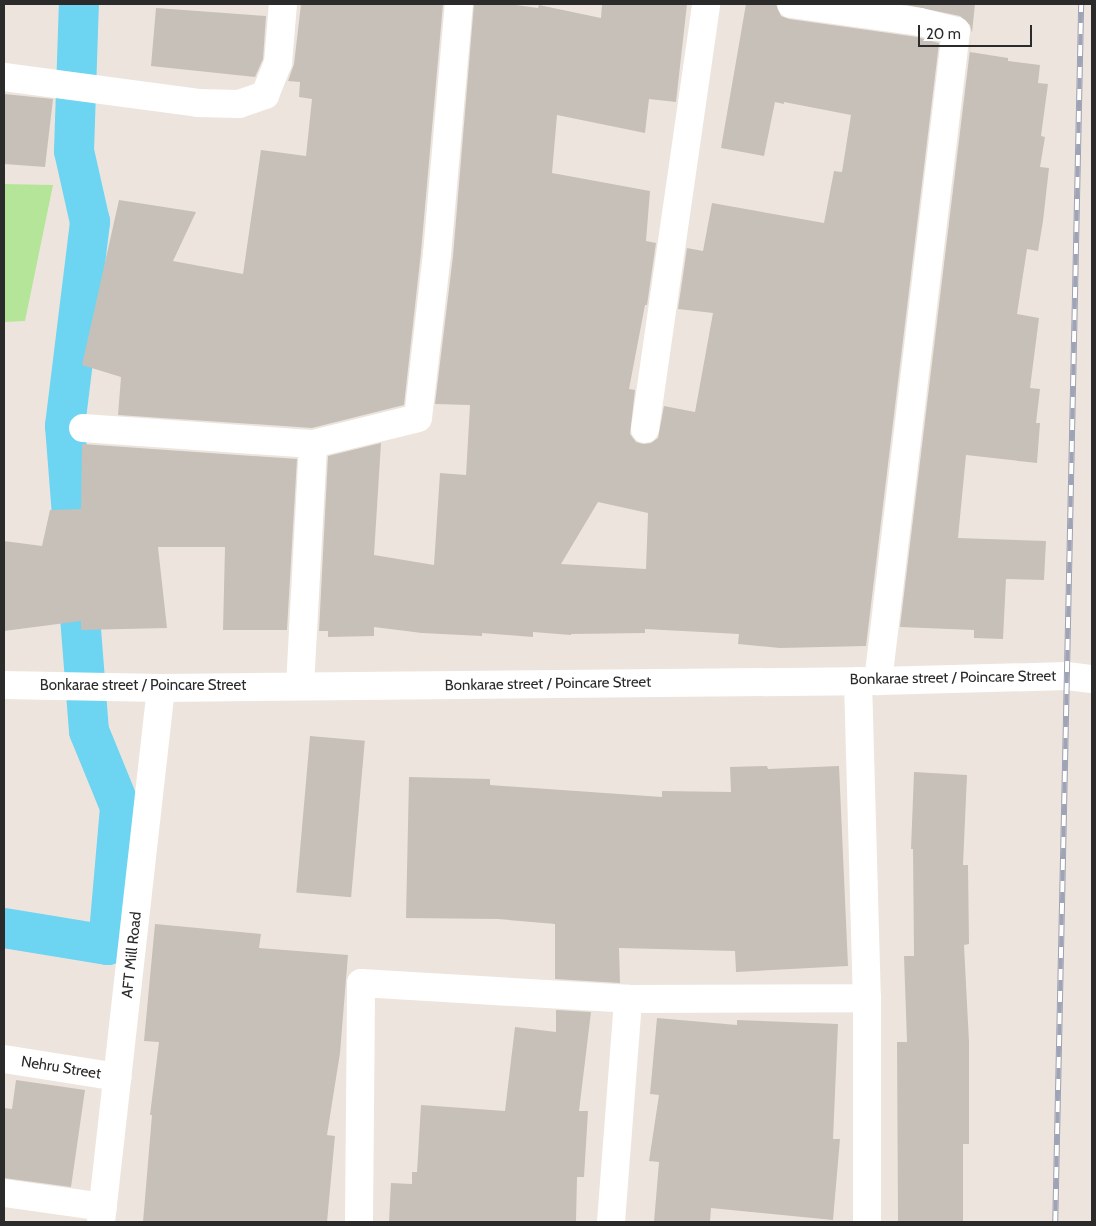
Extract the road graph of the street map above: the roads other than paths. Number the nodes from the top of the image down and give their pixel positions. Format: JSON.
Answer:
{"nodes":[{"id":1,"x":283,"y":4,"type":"edge"},
{"id":2,"x":459,"y":4,"type":"edge"},
{"id":3,"x":706,"y":4,"type":"edge"},
{"id":4,"x":791,"y":4,"type":"edge"},
{"id":5,"x":921,"y":13,"type":"edge"},
{"id":6,"x":4,"y":76,"type":"edge"},
{"id":7,"x":83,"y":428,"type":"dead end"},
{"id":8,"x":645,"y":429,"type":"dead end"},
{"id":9,"x":313,"y":444,"type":"junction"},
{"id":10,"x":1092,"y":680,"type":"edge"},
{"id":11,"x":868,"y":681,"type":"junction"},
{"id":12,"x":4,"y":685,"type":"edge"},
{"id":13,"x":300,"y":686,"type":"junction"},
{"id":14,"x":151,"y":688,"type":"junction"},
{"id":15,"x":867,"y":998,"type":"junction"},
{"id":16,"x":628,"y":999,"type":"junction"},
{"id":17,"x":4,"y":1059,"type":"edge"},
{"id":18,"x":118,"y":1077,"type":"junction"},
{"id":19,"x":4,"y":1193,"type":"edge"},
{"id":20,"x":102,"y":1215,"type":"edge"},
{"id":21,"x":359,"y":1222,"type":"edge"},
{"id":22,"x":611,"y":1222,"type":"edge"},
{"id":23,"x":867,"y":1222,"type":"edge"}],
"edges":[{"from":1,"to":6,"type":"street"},
{"from":2,"to":9,"type":"street"},
{"from":3,"to":8,"type":"street"},
{"from":4,"to":5,"type":"street"},
{"from":5,"to":11,"type":"street"},
{"from":7,"to":9,"type":"street"},
{"from":9,"to":13,"type":"street"},
{"from":10,"to":11,"type":"street","name":"Bonkarae street / Poincare Street"},
{"from":11,"to":13,"type":"street","name":"Bonkarae street / Poincare Street"},
{"from":11,"to":15,"type":"street"},
{"from":12,"to":14,"type":"street","name":"Bonkarae street / Poincare Street"},
{"from":13,"to":14,"type":"street","name":"Bonkarae street / Poincare Street"},
{"from":14,"to":18,"type":"street","name":"AFT Mill Road"},
{"from":15,"to":16,"type":"street"},
{"from":15,"to":23,"type":"street"},
{"from":16,"to":21,"type":"street"},
{"from":16,"to":22,"type":"street"},
{"from":17,"to":18,"type":"street","name":"Nehru Street"},
{"from":18,"to":20,"type":"street","name":"AFT Mill Road"},
{"from":19,"to":20,"type":"street"}]}
